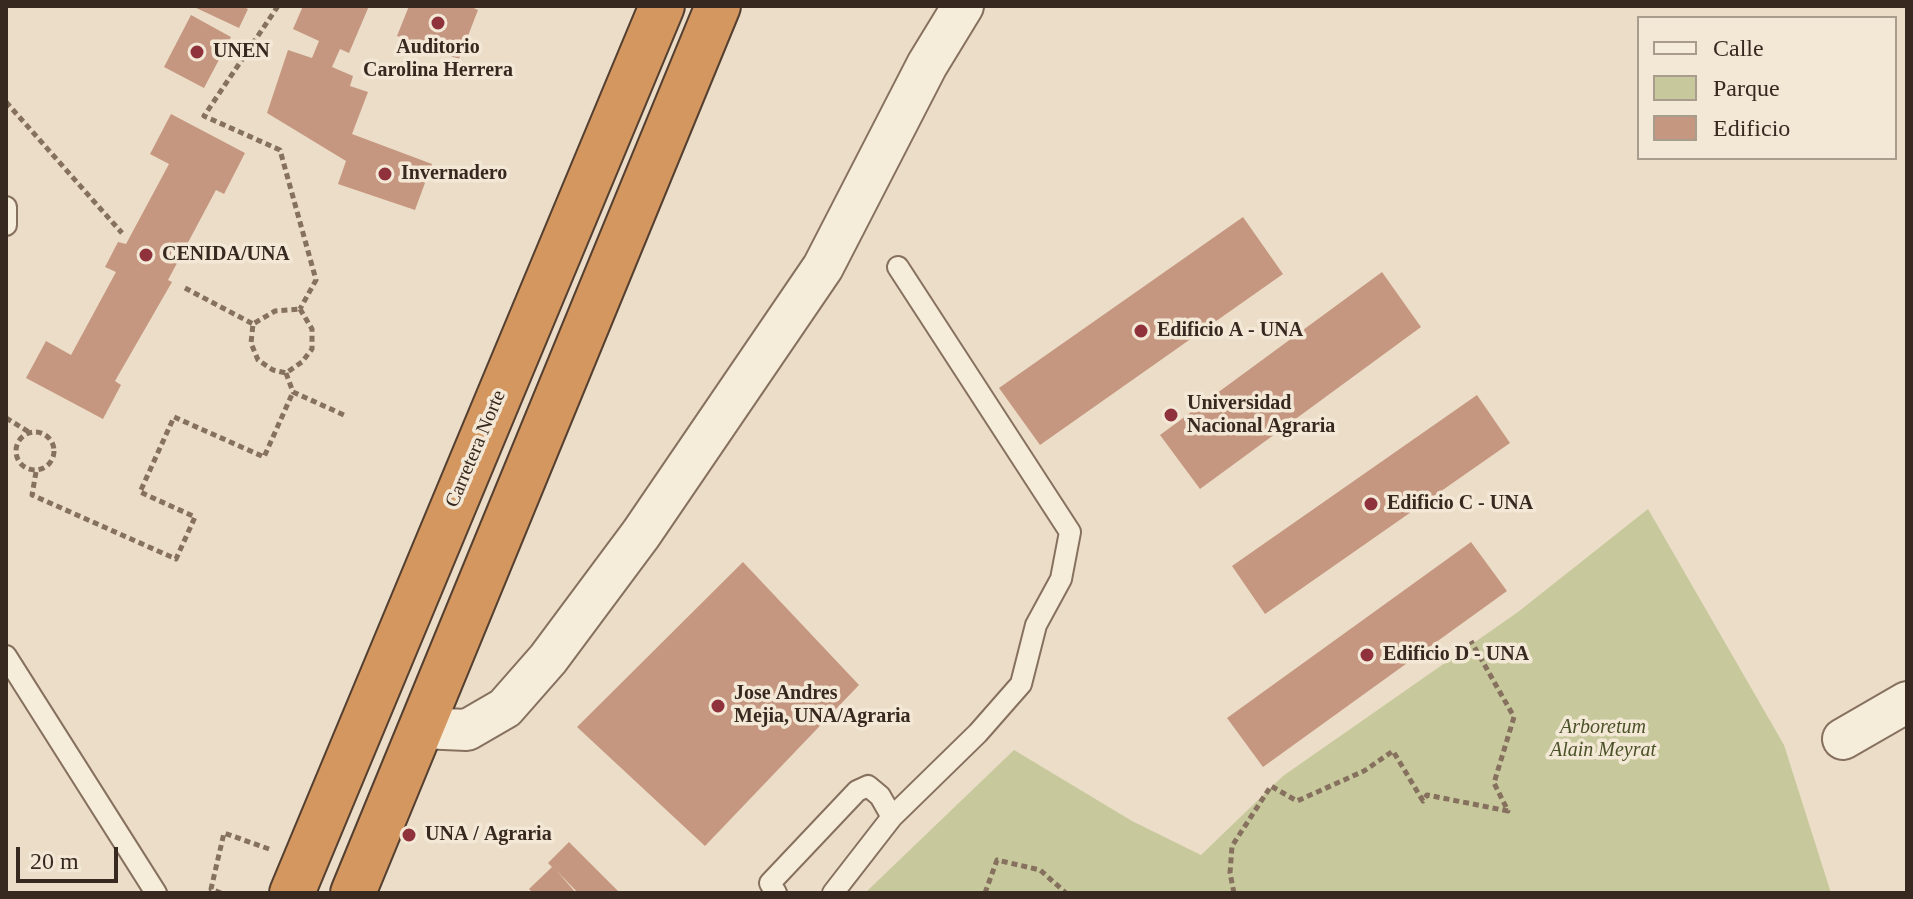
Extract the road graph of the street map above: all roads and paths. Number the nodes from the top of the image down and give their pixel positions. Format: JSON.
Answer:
{"nodes":[{"id":1,"x":278,"y":6,"type":"edge"},
{"id":2,"x":662,"y":6,"type":"edge"},
{"id":3,"x":718,"y":6,"type":"edge"},
{"id":4,"x":963,"y":6,"type":"edge"},
{"id":5,"x":6,"y":102,"type":"edge"},
{"id":6,"x":6,"y":207,"type":"edge"},
{"id":7,"x":6,"y":225,"type":"edge"},
{"id":8,"x":122,"y":233,"type":"dead end"},
{"id":9,"x":898,"y":267,"type":"dead end"},
{"id":10,"x":185,"y":288,"type":"dead end"},
{"id":11,"x":300,"y":309,"type":"junction"},
{"id":12,"x":253,"y":324,"type":"junction"},
{"id":13,"x":286,"y":373,"type":"junction"},
{"id":14,"x":293,"y":392,"type":"junction"},
{"id":15,"x":344,"y":415,"type":"dead end"},
{"id":16,"x":6,"y":418,"type":"edge"},
{"id":17,"x":29,"y":432,"type":"junction"},
{"id":18,"x":6,"y":448,"type":"edge"},
{"id":19,"x":14,"y":448,"type":"junction"},
{"id":20,"x":36,"y":472,"type":"junction"},
{"id":21,"x":1471,"y":641,"type":"dead end"},
{"id":22,"x":6,"y":656,"type":"edge"},
{"id":23,"x":1907,"y":702,"type":"edge"},
{"id":24,"x":421,"y":728,"type":"junction"},
{"id":25,"x":1843,"y":739,"type":"dead end"},
{"id":26,"x":892,"y":817,"type":"junction"},
{"id":27,"x":298,"y":877,"type":"edge"},
{"id":28,"x":156,"y":893,"type":"edge"},
{"id":29,"x":221,"y":893,"type":"edge"},
{"id":30,"x":353,"y":893,"type":"edge"},
{"id":31,"x":776,"y":893,"type":"edge"},
{"id":32,"x":833,"y":893,"type":"edge"},
{"id":33,"x":985,"y":893,"type":"edge"},
{"id":34,"x":1066,"y":893,"type":"edge"},
{"id":35,"x":1234,"y":893,"type":"edge"}],
"edges":[{"from":1,"to":11,"type":"path"},
{"from":2,"to":27,"type":"highway","name":"Carretera Norte"},
{"from":3,"to":24,"type":"highway"},
{"from":4,"to":24,"type":"street"},
{"from":5,"to":8,"type":"path"},
{"from":6,"to":7,"type":"lane"},
{"from":9,"to":26,"type":"lane"},
{"from":10,"to":12,"type":"path"},
{"from":11,"to":12,"type":"path"},
{"from":11,"to":13,"type":"path"},
{"from":12,"to":13,"type":"path"},
{"from":13,"to":14,"type":"path"},
{"from":14,"to":15,"type":"path"},
{"from":14,"to":20,"type":"path"},
{"from":16,"to":17,"type":"path"},
{"from":17,"to":19,"type":"path"},
{"from":17,"to":20,"type":"path"},
{"from":18,"to":19,"type":"path"},
{"from":19,"to":20,"type":"path"},
{"from":21,"to":35,"type":"path"},
{"from":22,"to":28,"type":"lane"},
{"from":23,"to":25,"type":"street"},
{"from":24,"to":30,"type":"highway"},
{"from":26,"to":31,"type":"lane"},
{"from":26,"to":32,"type":"lane"},
{"from":27,"to":29,"type":"path"},
{"from":33,"to":34,"type":"path"}]}
